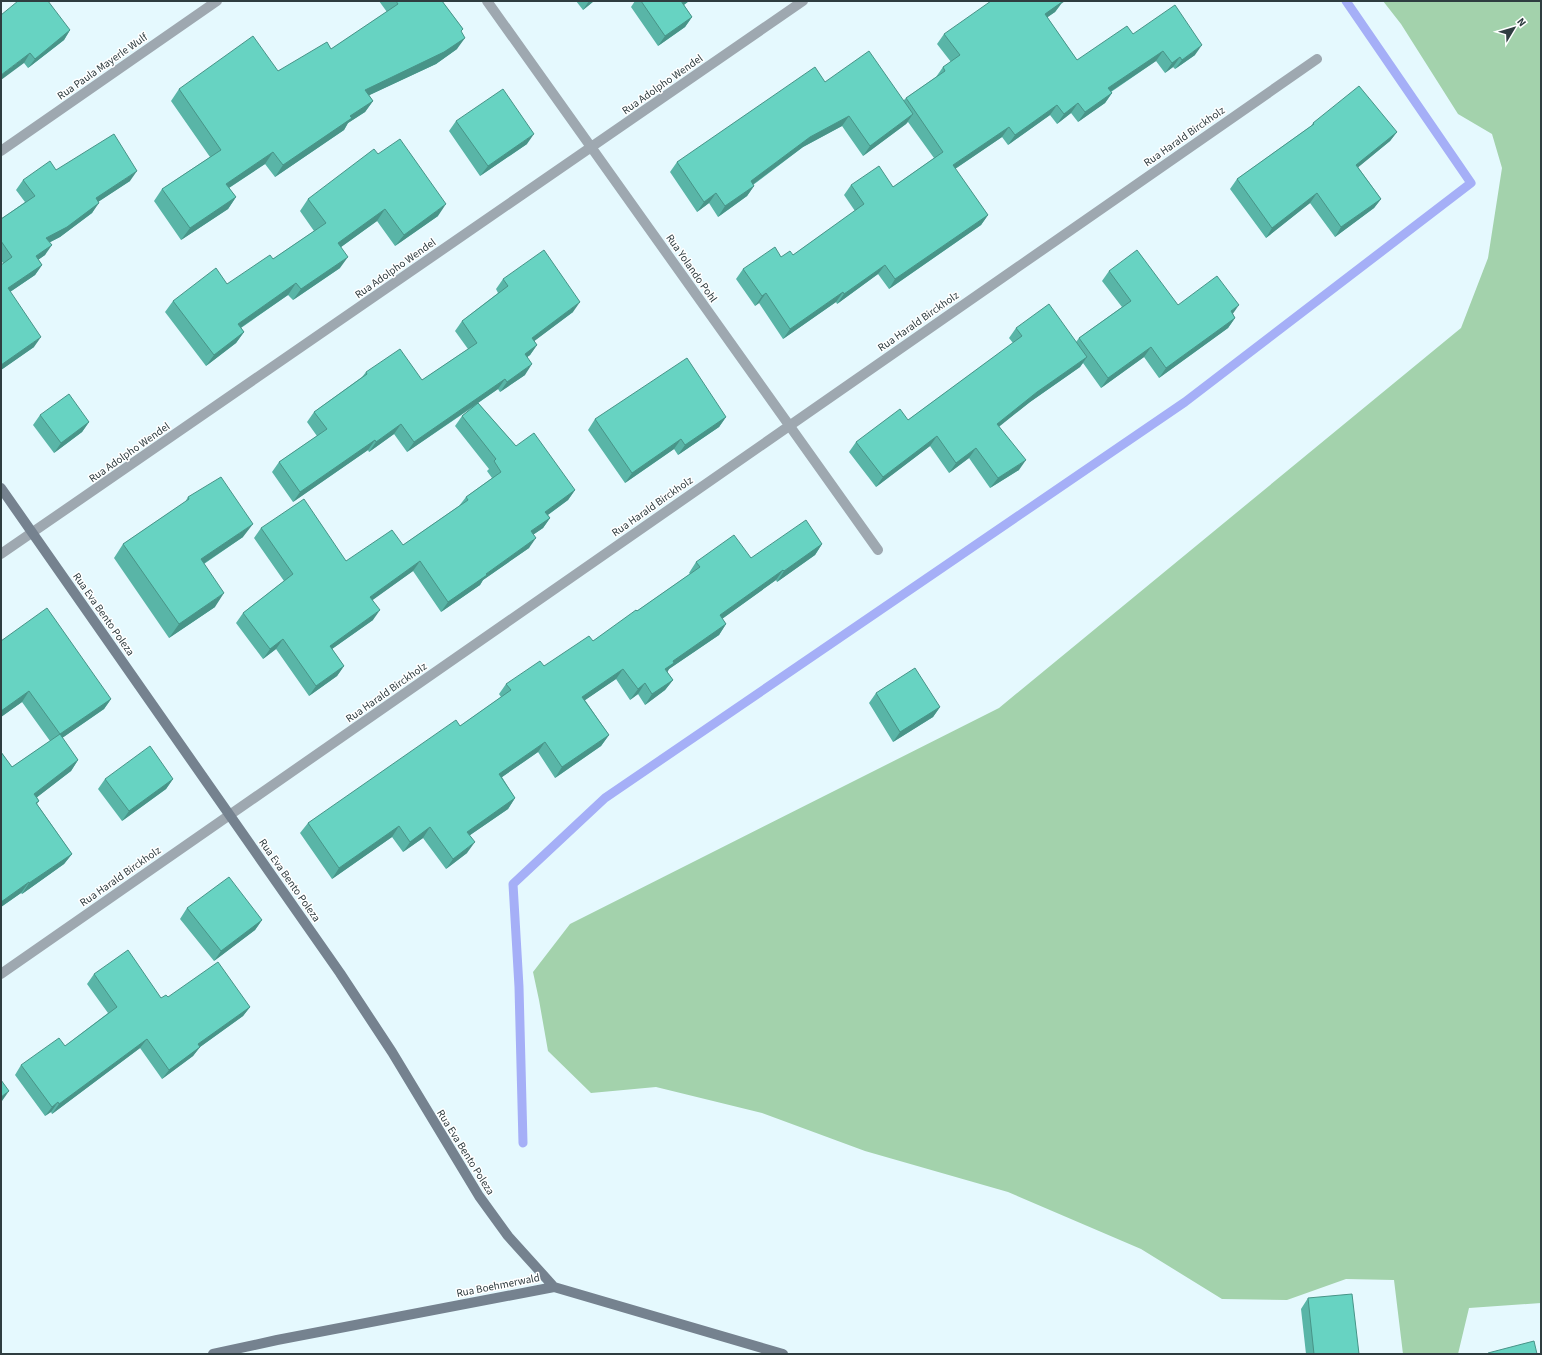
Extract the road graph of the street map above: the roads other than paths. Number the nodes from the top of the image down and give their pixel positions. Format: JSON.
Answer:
{"nodes":[{"id":1,"x":217,"y":1,"type":"edge"},
{"id":2,"x":487,"y":1,"type":"edge"},
{"id":3,"x":804,"y":1,"type":"edge"},
{"id":4,"x":1317,"y":58,"type":"dead end"},
{"id":5,"x":591,"y":147,"type":"junction"},
{"id":6,"x":1,"y":151,"type":"edge"},
{"id":7,"x":789,"y":426,"type":"junction"},
{"id":8,"x":1,"y":488,"type":"edge"},
{"id":9,"x":32,"y":533,"type":"junction"},
{"id":10,"x":878,"y":550,"type":"dead end"},
{"id":11,"x":1,"y":554,"type":"edge"},
{"id":12,"x":230,"y":815,"type":"junction"},
{"id":13,"x":1,"y":974,"type":"edge"},
{"id":14,"x":554,"y":1287,"type":"junction"},
{"id":15,"x":213,"y":1354,"type":"edge"},
{"id":16,"x":783,"y":1354,"type":"edge"}],
"edges":[{"from":1,"to":6,"type":"street","name":"Rua Paula Mayerle Wulf"},
{"from":2,"to":5,"type":"street","name":"Rua Yolando Pohl"},
{"from":3,"to":5,"type":"street","name":"Rua Adolpho Wendel"},
{"from":4,"to":7,"type":"street","name":"Rua Harald Birckholz"},
{"from":5,"to":7,"type":"street","name":"Rua Yolando Pohl"},
{"from":5,"to":9,"type":"street","name":"Rua Adolpho Wendel"},
{"from":7,"to":10,"type":"street","name":"Rua Yolando Pohl"},
{"from":7,"to":12,"type":"street","name":"Rua Harald Birckholz"},
{"from":8,"to":9,"type":"street","name":"Rua Eva Bento Poleza"},
{"from":9,"to":11,"type":"street","name":"Rua Adolpho Wendel"},
{"from":9,"to":12,"type":"street","name":"Rua Eva Bento Poleza"},
{"from":12,"to":13,"type":"street","name":"Rua Harald Birckholz"},
{"from":12,"to":14,"type":"street","name":"Rua Eva Bento Poleza"},
{"from":14,"to":15,"type":"street","name":"Rua Boehmerwald"},
{"from":14,"to":16,"type":"street","name":"Rua Boehmerwald"}]}
